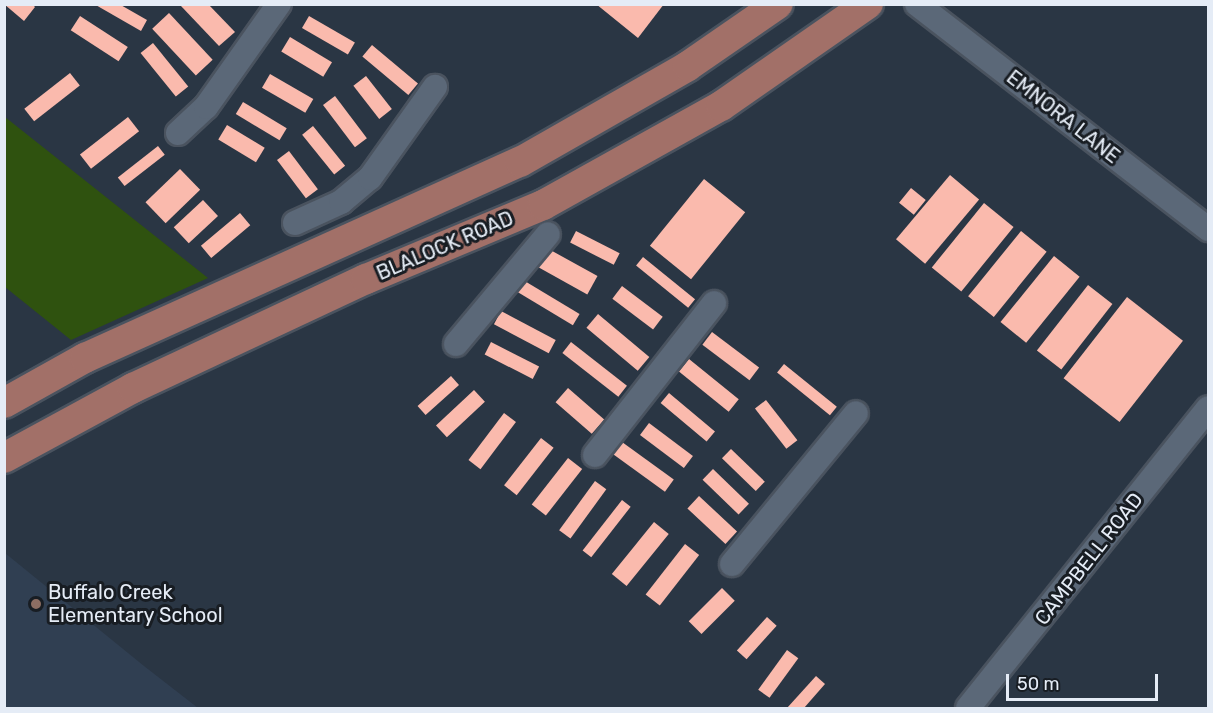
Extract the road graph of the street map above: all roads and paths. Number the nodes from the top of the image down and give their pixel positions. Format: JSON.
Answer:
{"nodes":[{"id":1,"x":279,"y":4,"type":"edge"},
{"id":2,"x":778,"y":4,"type":"edge"},
{"id":3,"x":868,"y":4,"type":"edge"},
{"id":4,"x":917,"y":4,"type":"edge"},
{"id":5,"x":435,"y":87,"type":"dead end"},
{"id":6,"x":178,"y":133,"type":"dead end"},
{"id":7,"x":295,"y":223,"type":"dead end"},
{"id":8,"x":1209,"y":229,"type":"edge"},
{"id":9,"x":548,"y":234,"type":"dead end"},
{"id":10,"x":714,"y":303,"type":"dead end"},
{"id":11,"x":456,"y":344,"type":"dead end"},
{"id":12,"x":4,"y":403,"type":"edge"},
{"id":13,"x":1209,"y":408,"type":"edge"},
{"id":14,"x":856,"y":413,"type":"dead end"},
{"id":15,"x":595,"y":455,"type":"dead end"},
{"id":16,"x":4,"y":458,"type":"edge"},
{"id":17,"x":732,"y":564,"type":"dead end"},
{"id":18,"x":968,"y":708,"type":"edge"}],
"edges":[{"from":1,"to":6,"type":"street"},
{"from":2,"to":12,"type":"main road"},
{"from":3,"to":16,"type":"main road","name":"BLALOCK ROAD"},
{"from":4,"to":8,"type":"street","name":"EMNORA LANE"},
{"from":5,"to":7,"type":"street"},
{"from":9,"to":11,"type":"street"},
{"from":10,"to":15,"type":"street"},
{"from":13,"to":18,"type":"street","name":"CAMPBELL ROAD"},
{"from":14,"to":17,"type":"street"}]}
